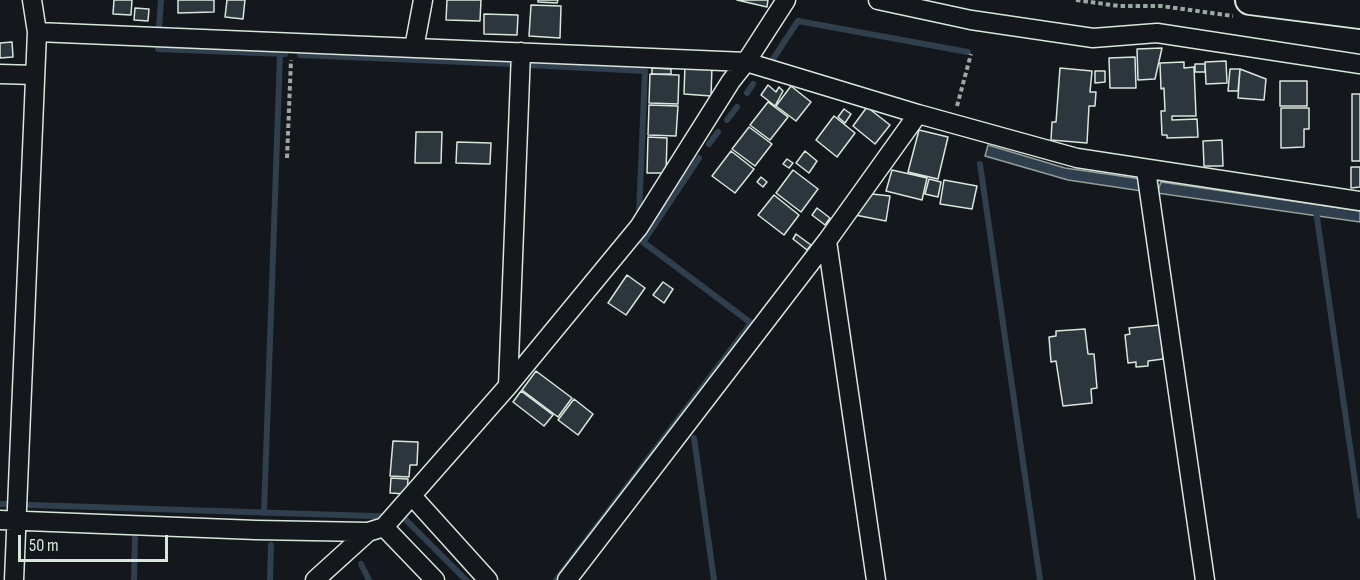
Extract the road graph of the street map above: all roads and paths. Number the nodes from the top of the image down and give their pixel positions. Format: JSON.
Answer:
{"nodes":[{"id":1,"x":32,"y":0,"type":"edge"},
{"id":2,"x":423,"y":0,"type":"edge"},
{"id":3,"x":786,"y":0,"type":"edge"},
{"id":4,"x":878,"y":0,"type":"edge"},
{"id":5,"x":1076,"y":0,"type":"edge"},
{"id":6,"x":1247,"y":9,"type":"edge"},
{"id":7,"x":1360,"y":14,"type":"edge"},
{"id":8,"x":37,"y":32,"type":"junction"},
{"id":9,"x":292,"y":43,"type":"junction"},
{"id":10,"x":414,"y":48,"type":"junction"},
{"id":11,"x":521,"y":52,"type":"junction"},
{"id":12,"x":971,"y":54,"type":"dead end"},
{"id":13,"x":746,"y":62,"type":"junction"},
{"id":14,"x":1360,"y":64,"type":"edge"},
{"id":15,"x":0,"y":74,"type":"edge"},
{"id":16,"x":35,"y":75,"type":"junction"},
{"id":17,"x":918,"y":114,"type":"junction"},
{"id":18,"x":952,"y":124,"type":"junction"},
{"id":19,"x":287,"y":158,"type":"dead end"},
{"id":20,"x":1146,"y":170,"type":"junction"},
{"id":21,"x":1360,"y":201,"type":"edge"},
{"id":22,"x":827,"y":241,"type":"junction"},
{"id":23,"x":508,"y":386,"type":"junction"},
{"id":24,"x":408,"y":501,"type":"junction"},
{"id":25,"x":11,"y":518,"type":"edge"},
{"id":26,"x":376,"y":529,"type":"junction"},
{"id":27,"x":14,"y":580,"type":"edge"},
{"id":28,"x":315,"y":580,"type":"edge"},
{"id":29,"x":435,"y":580,"type":"edge"},
{"id":30,"x":488,"y":580,"type":"edge"},
{"id":31,"x":567,"y":580,"type":"edge"},
{"id":32,"x":876,"y":580,"type":"edge"},
{"id":33,"x":1205,"y":580,"type":"edge"}],
"edges":[{"from":1,"to":8,"type":"street"},
{"from":2,"to":10,"type":"street"},
{"from":3,"to":13,"type":"street"},
{"from":4,"to":14,"type":"street"},
{"from":5,"to":6,"type":"path"},
{"from":6,"to":7,"type":"main road"},
{"from":8,"to":9,"type":"street"},
{"from":8,"to":16,"type":"street"},
{"from":9,"to":10,"type":"street"},
{"from":9,"to":19,"type":"path"},
{"from":10,"to":11,"type":"street"},
{"from":11,"to":13,"type":"street"},
{"from":11,"to":23,"type":"street"},
{"from":12,"to":18,"type":"path"},
{"from":13,"to":17,"type":"street"},
{"from":13,"to":23,"type":"street"},
{"from":15,"to":16,"type":"street"},
{"from":16,"to":25,"type":"street"},
{"from":17,"to":18,"type":"street"},
{"from":17,"to":22,"type":"street"},
{"from":18,"to":20,"type":"street"},
{"from":20,"to":21,"type":"street"},
{"from":20,"to":33,"type":"street"},
{"from":22,"to":31,"type":"street"},
{"from":22,"to":32,"type":"street"},
{"from":23,"to":24,"type":"street"},
{"from":24,"to":26,"type":"street"},
{"from":24,"to":30,"type":"street"},
{"from":25,"to":26,"type":"street"},
{"from":25,"to":27,"type":"street"},
{"from":26,"to":28,"type":"street"},
{"from":26,"to":29,"type":"street"}]}
